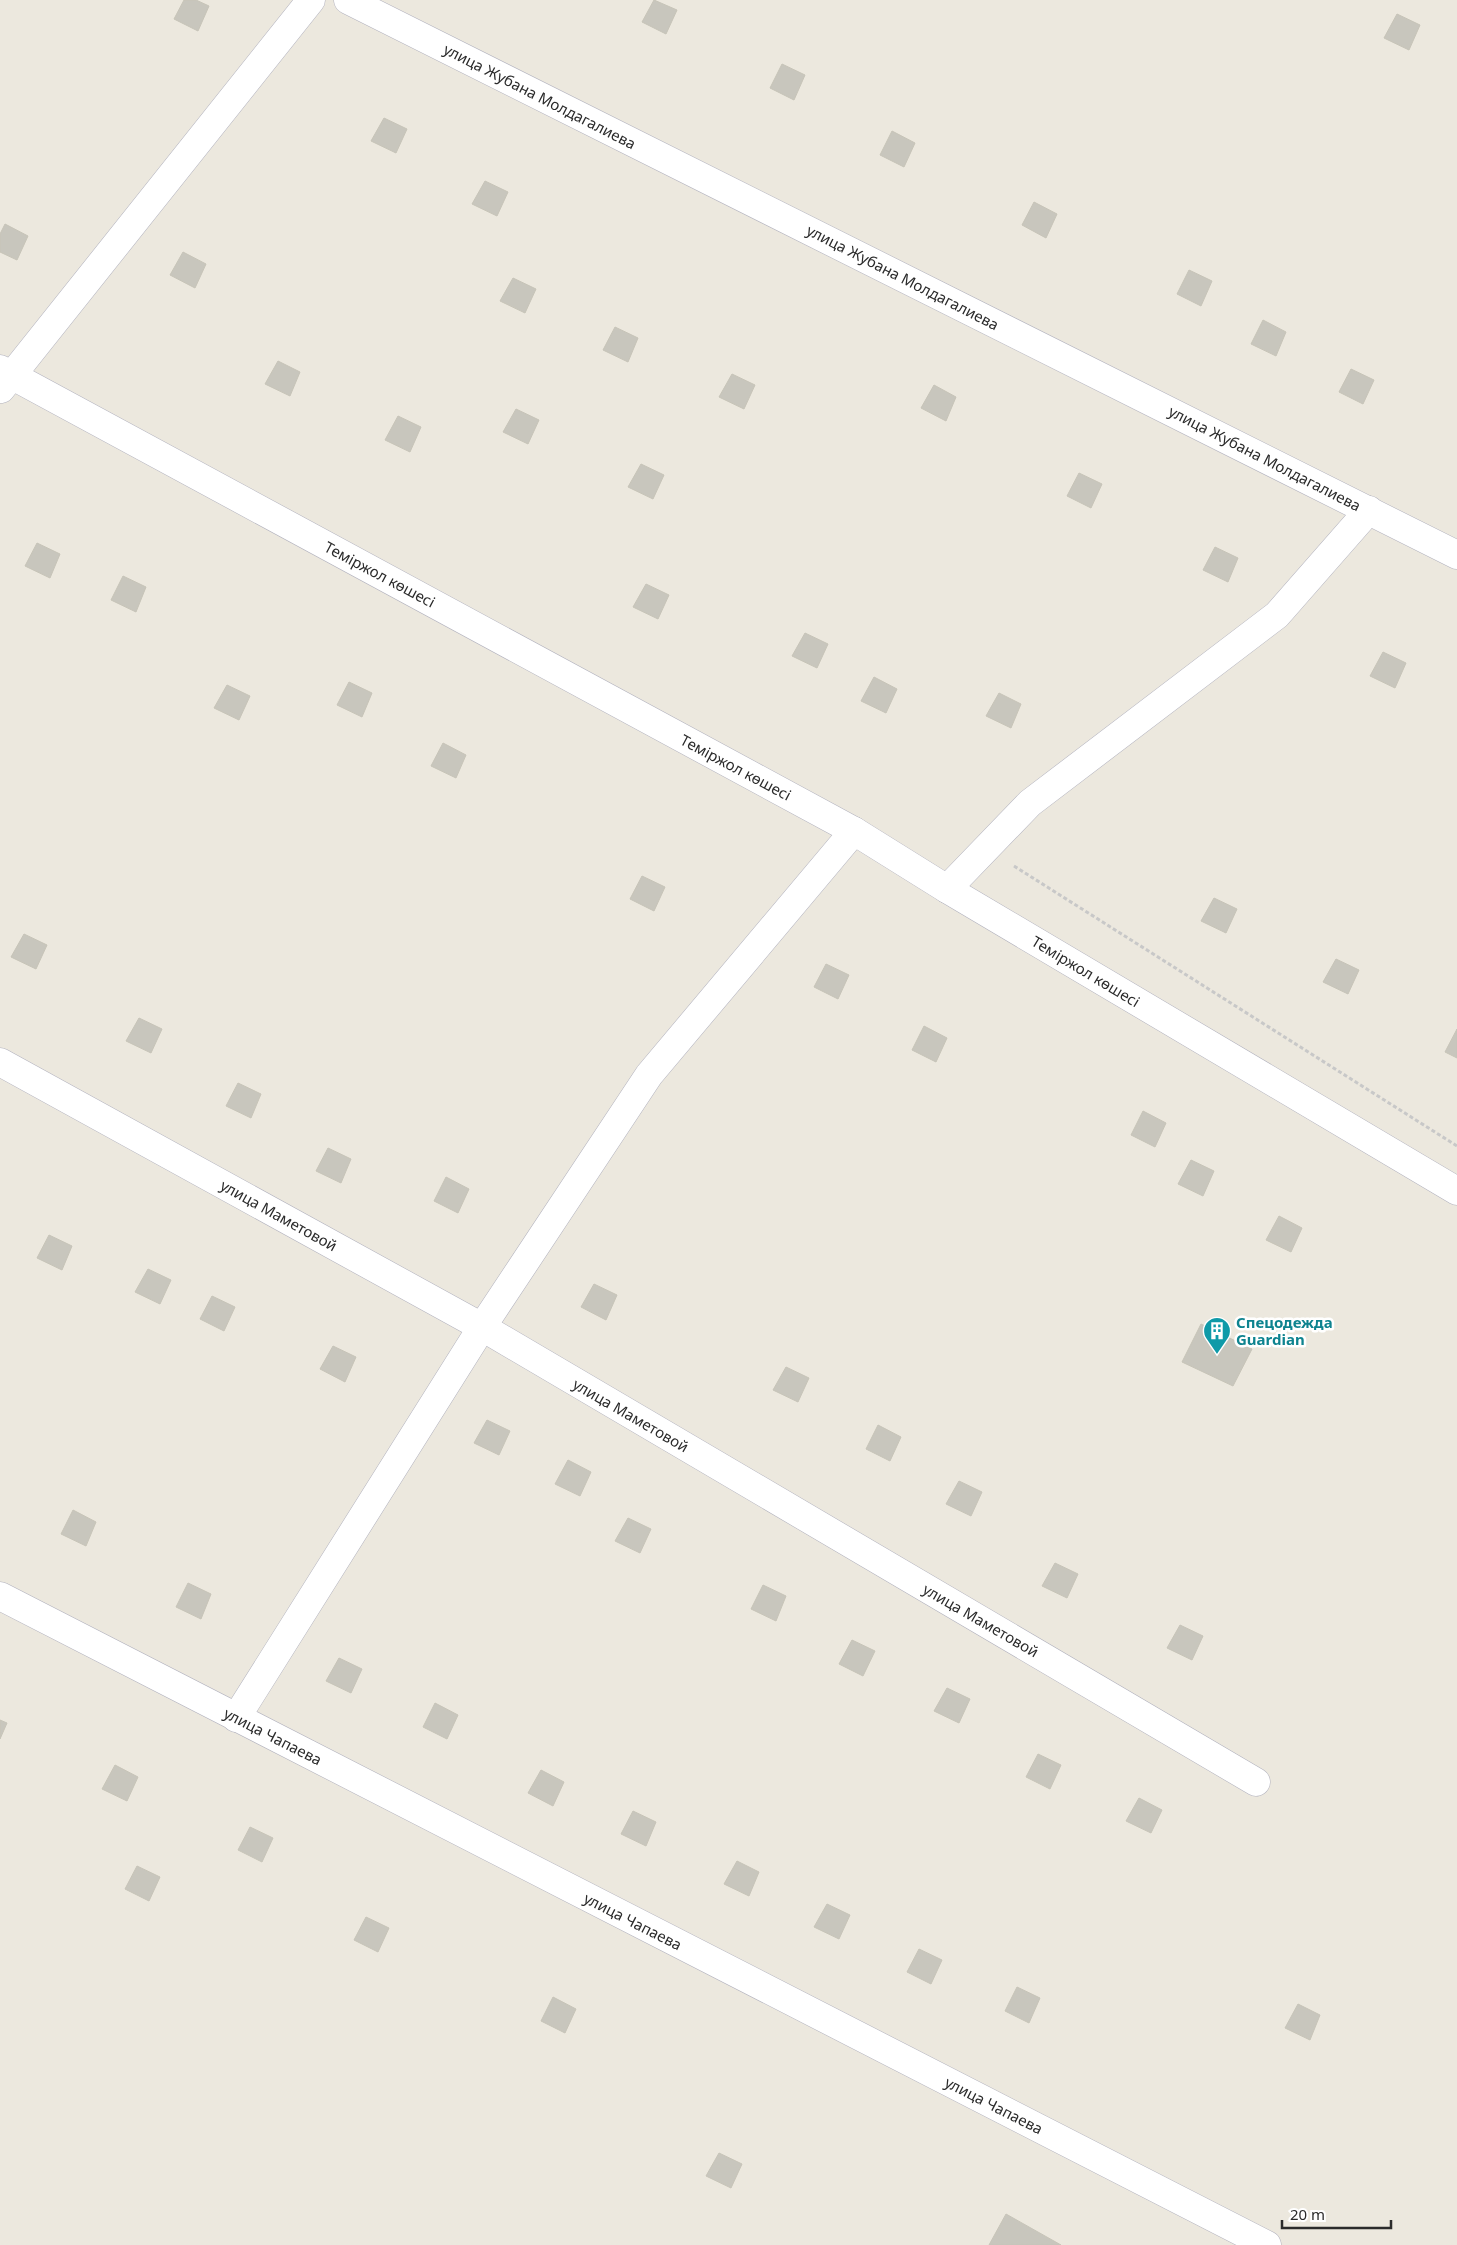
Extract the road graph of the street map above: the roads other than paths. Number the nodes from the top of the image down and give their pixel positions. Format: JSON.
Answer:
{"nodes":[{"id":1,"x":311,"y":0,"type":"edge"},
{"id":2,"x":348,"y":0,"type":"edge"},
{"id":3,"x":4,"y":378,"type":"edge"},
{"id":4,"x":1369,"y":510,"type":"junction"},
{"id":5,"x":1457,"y":555,"type":"edge"},
{"id":6,"x":854,"y":831,"type":"junction"},
{"id":7,"x":947,"y":889,"type":"junction"},
{"id":8,"x":0,"y":1062,"type":"edge"},
{"id":9,"x":1457,"y":1191,"type":"edge"},
{"id":10,"x":482,"y":1327,"type":"junction"},
{"id":11,"x":0,"y":1596,"type":"edge"},
{"id":12,"x":236,"y":1718,"type":"junction"},
{"id":13,"x":1256,"y":1782,"type":"dead end"},
{"id":14,"x":1266,"y":2245,"type":"edge"}],
"edges":[{"from":1,"to":3,"type":"street"},
{"from":2,"to":4,"type":"street","name":"улица Жубана Молдагалиева"},
{"from":3,"to":6,"type":"street","name":"Теміржол көшесі"},
{"from":4,"to":5,"type":"street","name":"улица Жубана Молдагалиева"},
{"from":4,"to":7,"type":"street"},
{"from":6,"to":7,"type":"street","name":"Теміржол көшесі"},
{"from":6,"to":10,"type":"street"},
{"from":7,"to":9,"type":"street","name":"Теміржол көшесі"},
{"from":8,"to":10,"type":"street","name":"улица Маметовой"},
{"from":10,"to":12,"type":"street"},
{"from":10,"to":13,"type":"street","name":"улица Маметовой"},
{"from":11,"to":12,"type":"street","name":"улица Чапаева"},
{"from":12,"to":14,"type":"street","name":"улица Чапаева"}]}
